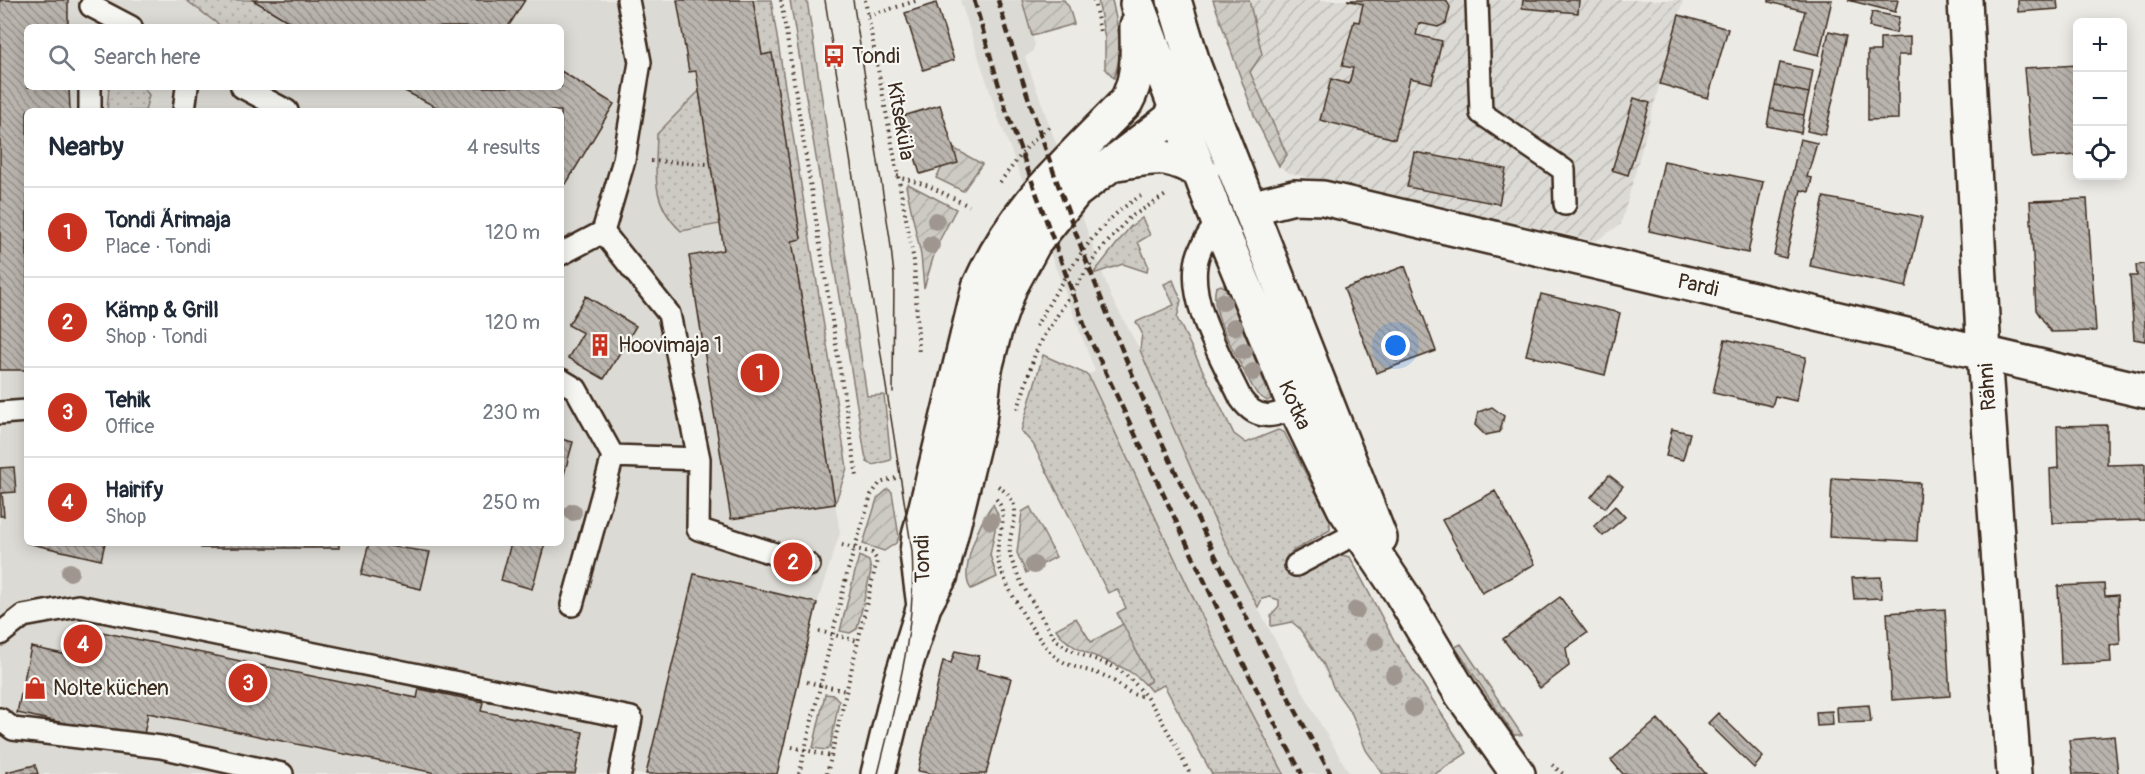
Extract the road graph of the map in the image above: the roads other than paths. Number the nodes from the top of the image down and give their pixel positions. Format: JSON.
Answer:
{"nodes":[{"id":1,"x":628,"y":0,"type":"edge"},
{"id":2,"x":1174,"y":0,"type":"edge"},
{"id":3,"x":1477,"y":0,"type":"edge"},
{"id":4,"x":1965,"y":0,"type":"edge"},
{"id":5,"x":1136,"y":2,"type":"edge"},
{"id":6,"x":92,"y":3,"type":"edge"},
{"id":7,"x":91,"y":24,"type":"edge"},
{"id":8,"x":126,"y":24,"type":"edge"},
{"id":9,"x":90,"y":90,"type":"edge"},
{"id":10,"x":187,"y":90,"type":"edge"},
{"id":11,"x":248,"y":90,"type":"edge"},
{"id":12,"x":1187,"y":93,"type":"junction"},
{"id":13,"x":1126,"y":102,"type":"junction"},
{"id":14,"x":90,"y":108,"type":"edge"},
{"id":15,"x":184,"y":108,"type":"edge"},
{"id":16,"x":281,"y":108,"type":"edge"},
{"id":17,"x":1113,"y":164,"type":"junction"},
{"id":18,"x":1202,"y":174,"type":"junction"},
{"id":19,"x":1565,"y":204,"type":"dead end"},
{"id":20,"x":1250,"y":208,"type":"junction"},
{"id":21,"x":1218,"y":221,"type":"junction"},
{"id":22,"x":603,"y":232,"type":"junction"},
{"id":23,"x":564,"y":252,"type":"edge"},
{"id":24,"x":1984,"y":354,"type":"junction"},
{"id":25,"x":564,"y":382,"type":"edge"},
{"id":26,"x":2145,"y":391,"type":"edge"},
{"id":27,"x":1307,"y":398,"type":"junction"},
{"id":28,"x":24,"y":411,"type":"edge"},
{"id":29,"x":0,"y":412,"type":"edge"},
{"id":30,"x":614,"y":456,"type":"junction"},
{"id":31,"x":699,"y":459,"type":"junction"},
{"id":32,"x":1367,"y":528,"type":"junction"},
{"id":33,"x":809,"y":565,"type":"dead end"},
{"id":34,"x":1296,"y":565,"type":"dead end"},
{"id":35,"x":572,"y":605,"type":"dead end"},
{"id":36,"x":924,"y":606,"type":"junction"},
{"id":37,"x":0,"y":634,"type":"edge"},
{"id":38,"x":0,"y":719,"type":"edge"},
{"id":39,"x":282,"y":774,"type":"edge"},
{"id":40,"x":620,"y":774,"type":"edge"},
{"id":41,"x":878,"y":774,"type":"edge"},
{"id":42,"x":1518,"y":774,"type":"edge"},
{"id":43,"x":2014,"y":774,"type":"edge"}],
"edges":[{"from":1,"to":22,"type":"lane"},
{"from":2,"to":12,"type":"street"},
{"from":3,"to":19,"type":"lane"},
{"from":4,"to":24,"type":"street","name":"Rähni"},
{"from":5,"to":12,"type":"street","name":"Kotka"},
{"from":5,"to":13,"type":"street","name":"Tondi"},
{"from":6,"to":7,"type":"lane"},
{"from":6,"to":8,"type":"lane"},
{"from":9,"to":14,"type":"lane"},
{"from":10,"to":15,"type":"lane"},
{"from":11,"to":16,"type":"lane"},
{"from":12,"to":13,"type":"street"},
{"from":12,"to":17,"type":"street","name":"Tondi"},
{"from":12,"to":18,"type":"street","name":"Kotka"},
{"from":12,"to":20,"type":"street"},
{"from":13,"to":36,"type":"street","name":"Tondi"},
{"from":17,"to":18,"type":"street"},
{"from":17,"to":36,"type":"street","name":"Tondi"},
{"from":18,"to":21,"type":"street","name":"Kotka"},
{"from":20,"to":24,"type":"street","name":"Pardi"},
{"from":20,"to":27,"type":"street"},
{"from":21,"to":27,"type":"street","name":"Kotka"},
{"from":21,"to":27,"type":"lane"},
{"from":22,"to":23,"type":"lane"},
{"from":22,"to":31,"type":"lane"},
{"from":24,"to":26,"type":"street","name":"Pardi"},
{"from":24,"to":43,"type":"street","name":"Rähni"},
{"from":25,"to":30,"type":"lane"},
{"from":27,"to":32,"type":"street"},
{"from":28,"to":29,"type":"lane"},
{"from":30,"to":31,"type":"lane"},
{"from":30,"to":35,"type":"lane"},
{"from":31,"to":33,"type":"lane"},
{"from":32,"to":34,"type":"lane"},
{"from":32,"to":42,"type":"street"},
{"from":36,"to":41,"type":"street","name":"Tondi"},
{"from":37,"to":40,"type":"lane"},
{"from":38,"to":39,"type":"lane"}]}
